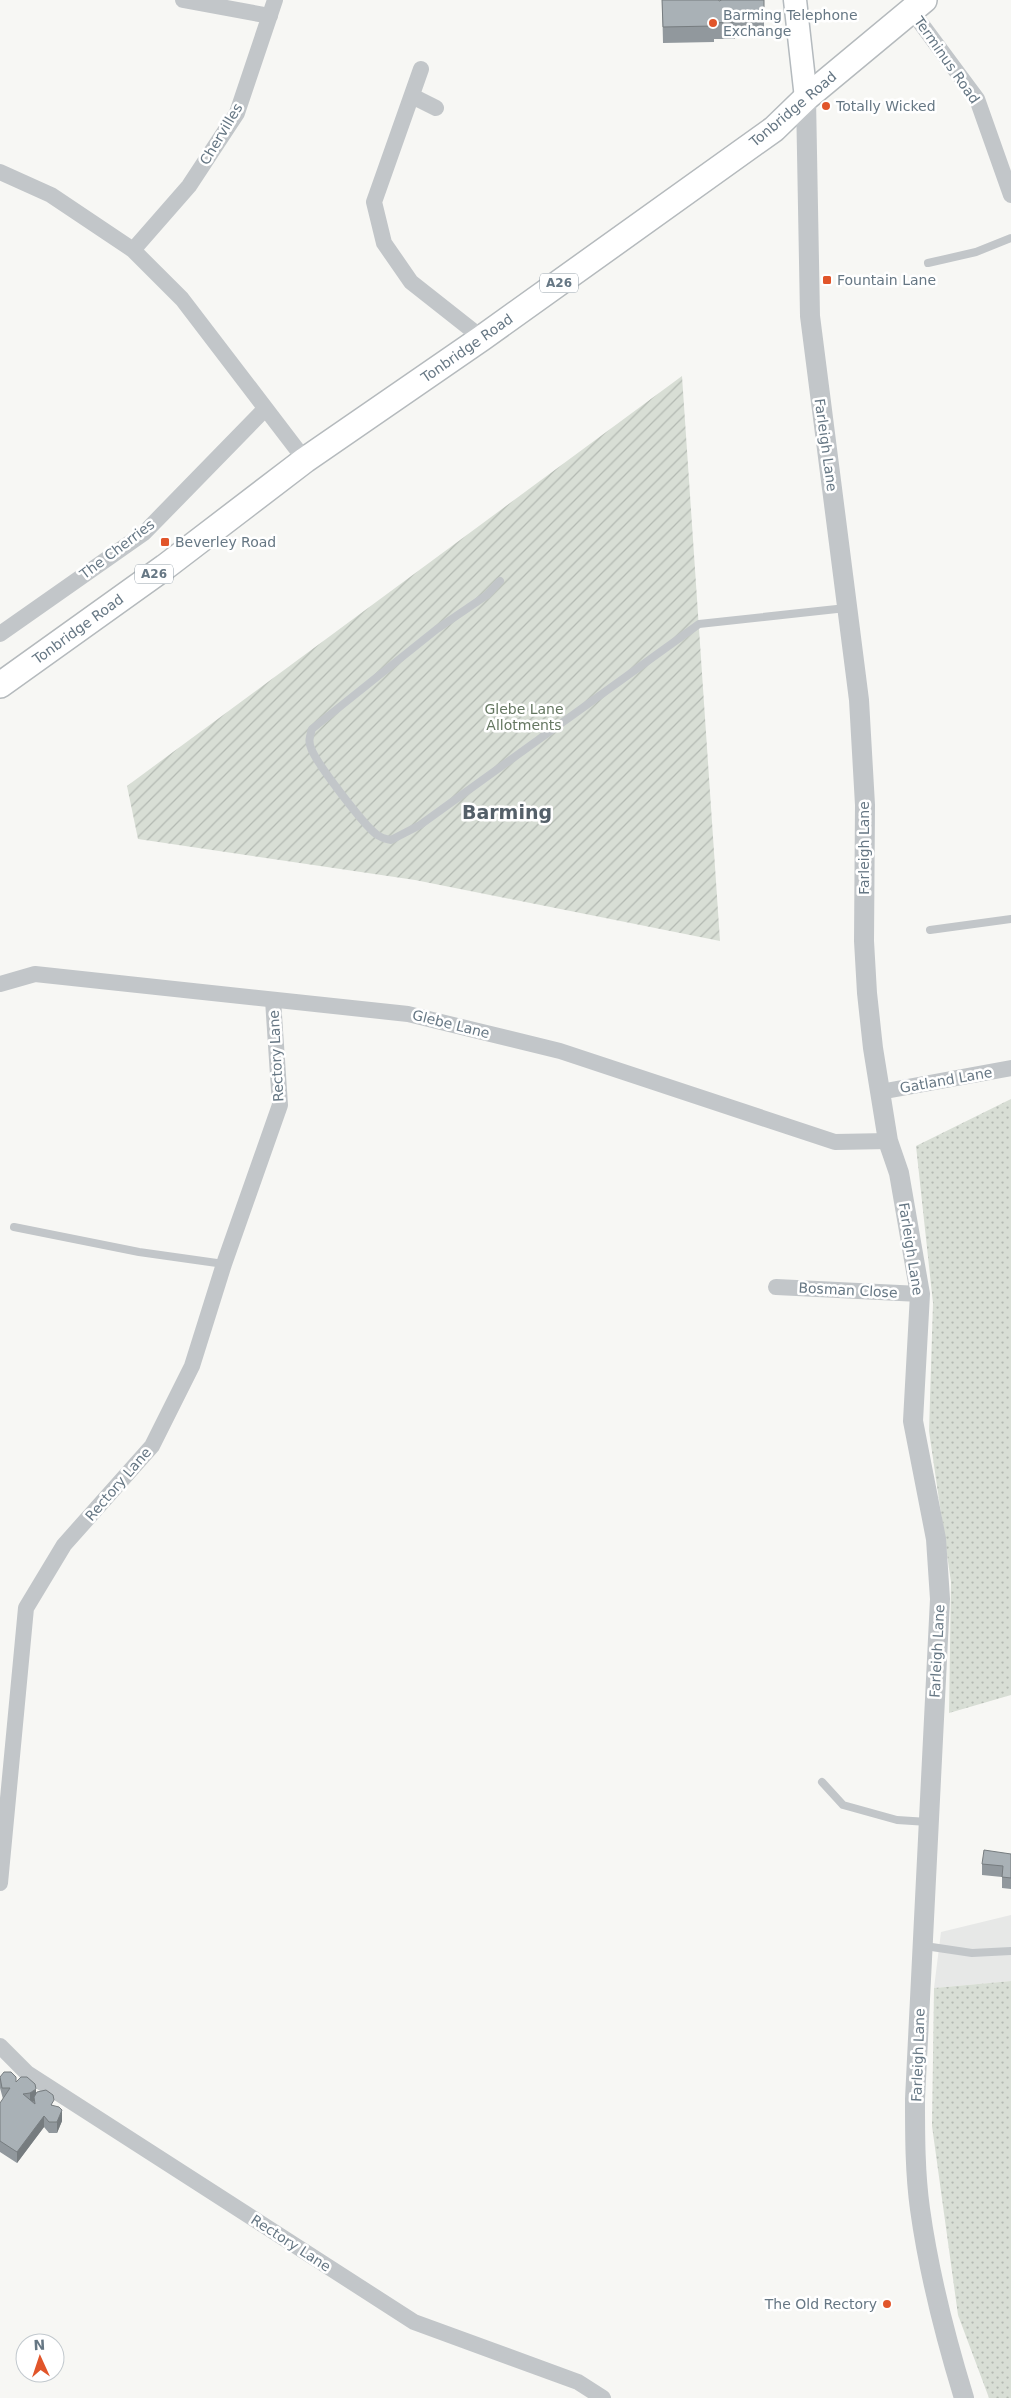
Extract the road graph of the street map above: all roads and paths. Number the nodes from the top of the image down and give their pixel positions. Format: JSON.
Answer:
{"nodes":[{"id":1,"x":183,"y":0,"type":"edge"},
{"id":2,"x":275,"y":0,"type":"edge"},
{"id":3,"x":795,"y":0,"type":"edge"},
{"id":4,"x":917,"y":5,"type":"edge"},
{"id":5,"x":270,"y":16,"type":"junction"},
{"id":6,"x":421,"y":69,"type":"dead end"},
{"id":7,"x":412,"y":96,"type":"junction"},
{"id":8,"x":806,"y":98,"type":"junction"},
{"id":9,"x":436,"y":108,"type":"dead end"},
{"id":10,"x":0,"y":172,"type":"edge"},
{"id":11,"x":1011,"y":195,"type":"edge"},
{"id":12,"x":1011,"y":238,"type":"edge"},
{"id":13,"x":133,"y":250,"type":"junction"},
{"id":14,"x":928,"y":263,"type":"dead end"},
{"id":15,"x":482,"y":338,"type":"junction"},
{"id":16,"x":265,"y":409,"type":"junction"},
{"id":17,"x":305,"y":460,"type":"junction"},
{"id":18,"x":500,"y":581,"type":"dead end"},
{"id":19,"x":848,"y":608,"type":"junction"},
{"id":20,"x":0,"y":634,"type":"edge"},
{"id":21,"x":0,"y":685,"type":"edge"},
{"id":22,"x":1011,"y":919,"type":"edge"},
{"id":23,"x":930,"y":930,"type":"dead end"},
{"id":24,"x":0,"y":984,"type":"edge"},
{"id":25,"x":273,"y":1000,"type":"junction"},
{"id":26,"x":1011,"y":1068,"type":"edge"},
{"id":27,"x":880,"y":1092,"type":"junction"},
{"id":28,"x":888,"y":1141,"type":"junction"},
{"id":29,"x":14,"y":1227,"type":"dead end"},
{"id":30,"x":224,"y":1264,"type":"junction"},
{"id":31,"x":776,"y":1287,"type":"dead end"},
{"id":32,"x":920,"y":1294,"type":"junction"},
{"id":33,"x":822,"y":1782,"type":"dead end"},
{"id":34,"x":928,"y":1822,"type":"junction"},
{"id":35,"x":0,"y":1882,"type":"edge"},
{"id":36,"x":922,"y":1946,"type":"junction"},
{"id":37,"x":1011,"y":1952,"type":"edge"},
{"id":38,"x":0,"y":2046,"type":"edge"},
{"id":39,"x":604,"y":2398,"type":"edge"},
{"id":40,"x":964,"y":2398,"type":"edge"}],
"edges":[{"from":1,"to":5,"type":"street"},
{"from":2,"to":5,"type":"street","name":"Chervilles"},
{"from":3,"to":8,"type":"main road"},
{"from":4,"to":8,"type":"main road","name":"Tonbridge Road","number":"A26"},
{"from":4,"to":11,"type":"street","name":"Terminus Road"},
{"from":5,"to":13,"type":"street","name":"Chervilles"},
{"from":6,"to":7,"type":"street"},
{"from":7,"to":9,"type":"street"},
{"from":7,"to":15,"type":"street"},
{"from":8,"to":15,"type":"main road","name":"Tonbridge Road","number":"A26"},
{"from":8,"to":19,"type":"street","name":"Farleigh Lane"},
{"from":10,"to":13,"type":"street"},
{"from":12,"to":14,"type":"lane"},
{"from":13,"to":16,"type":"street"},
{"from":15,"to":17,"type":"main road","name":"Tonbridge Road","number":"A26"},
{"from":16,"to":17,"type":"street"},
{"from":16,"to":20,"type":"street","name":"The Cherries"},
{"from":17,"to":21,"type":"main road","name":"Tonbridge Road","number":"A26"},
{"from":18,"to":19,"type":"lane"},
{"from":19,"to":27,"type":"street","name":"Farleigh Lane"},
{"from":22,"to":23,"type":"lane"},
{"from":24,"to":25,"type":"street","name":"Glebe Lane"},
{"from":25,"to":28,"type":"street","name":"Glebe Lane"},
{"from":25,"to":30,"type":"street","name":"Rectory Lane"},
{"from":26,"to":27,"type":"street","name":"Gatland Lane"},
{"from":27,"to":28,"type":"street","name":"Farleigh Lane"},
{"from":28,"to":32,"type":"street","name":"Farleigh Lane"},
{"from":29,"to":30,"type":"lane"},
{"from":30,"to":35,"type":"street","name":"Rectory Lane"},
{"from":31,"to":32,"type":"street","name":"Bosman Close"},
{"from":32,"to":34,"type":"street","name":"Farleigh Lane"},
{"from":33,"to":34,"type":"lane"},
{"from":34,"to":36,"type":"street","name":"Farleigh Lane"},
{"from":36,"to":37,"type":"lane"},
{"from":36,"to":40,"type":"street","name":"Farleigh Lane"},
{"from":38,"to":39,"type":"street","name":"Rectory Lane"}]}
